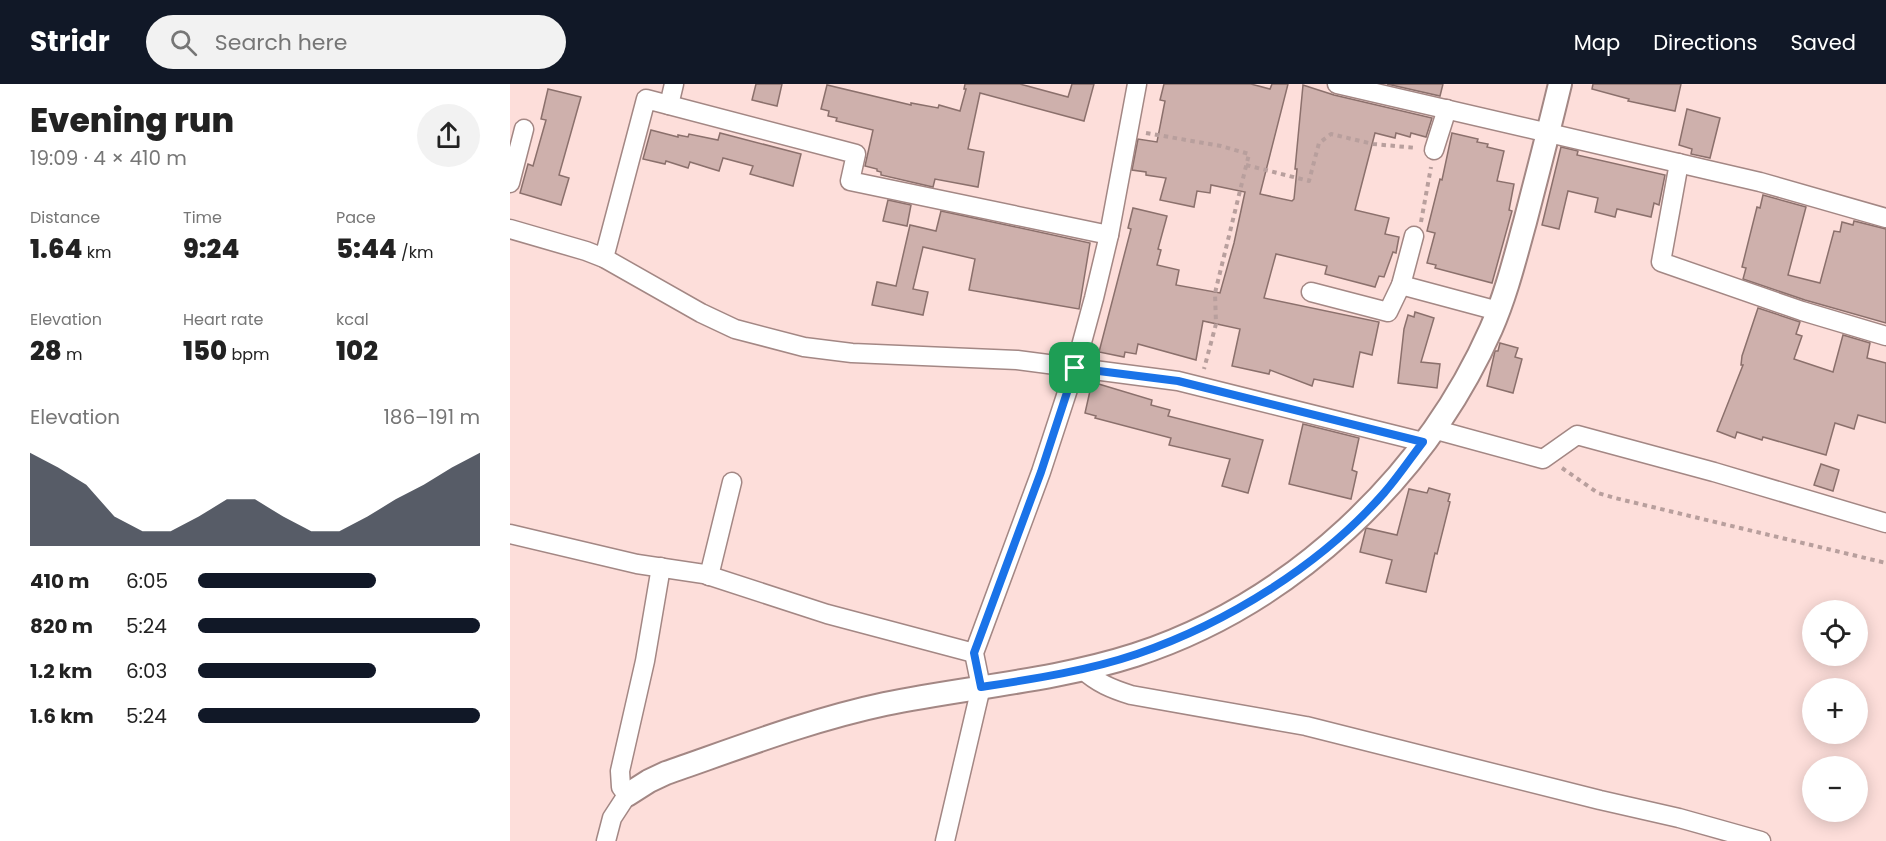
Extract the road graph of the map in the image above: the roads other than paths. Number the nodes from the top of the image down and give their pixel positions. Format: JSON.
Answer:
{"nodes":[{"id":1,"x":674,"y":84,"type":"edge"},
{"id":2,"x":1137,"y":84,"type":"edge"},
{"id":3,"x":1337,"y":84,"type":"edge"},
{"id":4,"x":1560,"y":84,"type":"edge"},
{"id":5,"x":1389,"y":90,"type":"edge"},
{"id":6,"x":669,"y":105,"type":"junction"},
{"id":7,"x":1447,"y":109,"type":"junction"},
{"id":8,"x":524,"y":129,"type":"dead end"},
{"id":9,"x":1548,"y":132,"type":"junction"},
{"id":10,"x":1434,"y":150,"type":"road end"},
{"id":11,"x":1679,"y":163,"type":"junction"},
{"id":12,"x":510,"y":183,"type":"edge"},
{"id":13,"x":1886,"y":218,"type":"edge"},
{"id":14,"x":510,"y":229,"type":"edge"},
{"id":15,"x":1108,"y":235,"type":"junction"},
{"id":16,"x":1414,"y":236,"type":"road end"},
{"id":17,"x":604,"y":258,"type":"junction"},
{"id":18,"x":1401,"y":285,"type":"junction"},
{"id":19,"x":1311,"y":292,"type":"dead end"},
{"id":20,"x":1498,"y":311,"type":"junction"},
{"id":21,"x":1886,"y":336,"type":"edge"},
{"id":22,"x":1075,"y":368,"type":"junction"},
{"id":23,"x":1428,"y":436,"type":"junction"},
{"id":24,"x":732,"y":482,"type":"dead end"},
{"id":25,"x":1886,"y":524,"type":"edge"},
{"id":26,"x":510,"y":534,"type":"edge"},
{"id":27,"x":661,"y":567,"type":"junction"},
{"id":28,"x":709,"y":576,"type":"junction"},
{"id":29,"x":974,"y":653,"type":"junction"},
{"id":30,"x":1082,"y":669,"type":"junction"},
{"id":31,"x":981,"y":687,"type":"junction"},
{"id":32,"x":627,"y":795,"type":"junction"},
{"id":33,"x":606,"y":841,"type":"edge"},
{"id":34,"x":945,"y":841,"type":"edge"},
{"id":35,"x":1761,"y":841,"type":"edge"}],
"edges":[{"from":1,"to":6,"type":"street"},
{"from":2,"to":15,"type":"street"},
{"from":3,"to":5,"type":"street"},
{"from":4,"to":9,"type":"street"},
{"from":5,"to":7,"type":"street"},
{"from":6,"to":15,"type":"street"},
{"from":6,"to":17,"type":"street"},
{"from":7,"to":9,"type":"street"},
{"from":7,"to":10,"type":"street"},
{"from":8,"to":12,"type":"street"},
{"from":9,"to":11,"type":"street"},
{"from":9,"to":20,"type":"street"},
{"from":11,"to":13,"type":"street"},
{"from":11,"to":21,"type":"street"},
{"from":14,"to":17,"type":"street"},
{"from":15,"to":22,"type":"street"},
{"from":16,"to":18,"type":"street"},
{"from":17,"to":22,"type":"street"},
{"from":18,"to":19,"type":"street"},
{"from":18,"to":20,"type":"street"},
{"from":20,"to":23,"type":"street"},
{"from":22,"to":23,"type":"street"},
{"from":22,"to":29,"type":"street"},
{"from":23,"to":25,"type":"street"},
{"from":23,"to":30,"type":"street"},
{"from":24,"to":28,"type":"street"},
{"from":26,"to":27,"type":"street"},
{"from":27,"to":28,"type":"street"},
{"from":27,"to":32,"type":"street"},
{"from":28,"to":29,"type":"street"},
{"from":29,"to":31,"type":"street"},
{"from":30,"to":31,"type":"street"},
{"from":30,"to":35,"type":"street"},
{"from":31,"to":32,"type":"street"},
{"from":31,"to":34,"type":"street"},
{"from":32,"to":33,"type":"street"}]}
